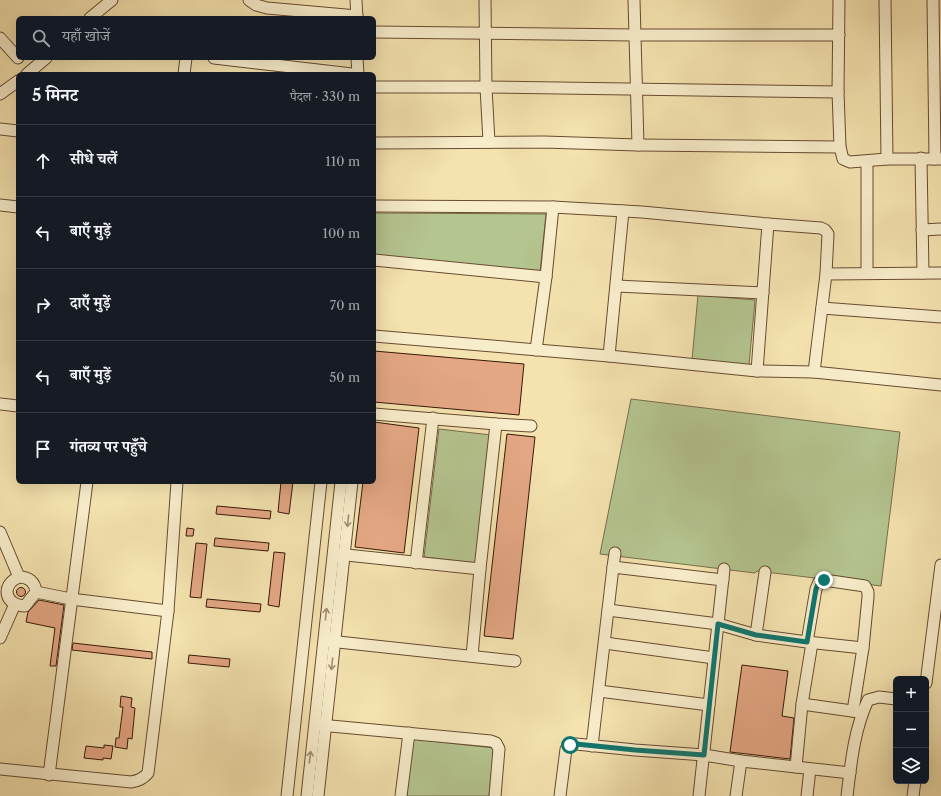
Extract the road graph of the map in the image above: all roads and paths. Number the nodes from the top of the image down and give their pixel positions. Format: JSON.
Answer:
{"nodes":[{"id":1,"x":112,"y":0,"type":"edge"},
{"id":2,"x":249,"y":0,"type":"edge"},
{"id":3,"x":356,"y":0,"type":"edge"},
{"id":4,"x":485,"y":0,"type":"edge"},
{"id":5,"x":634,"y":0,"type":"edge"},
{"id":6,"x":839,"y":0,"type":"edge"},
{"id":7,"x":885,"y":0,"type":"edge"},
{"id":8,"x":933,"y":0,"type":"edge"},
{"id":9,"x":92,"y":16,"type":"edge"},
{"id":10,"x":347,"y":16,"type":"edge"},
{"id":11,"x":357,"y":16,"type":"edge"},
{"id":12,"x":376,"y":32,"type":"edge"},
{"id":13,"x":486,"y":34,"type":"junction"},
{"id":14,"x":839,"y":35,"type":"junction"},
{"id":15,"x":634,"y":36,"type":"junction"},
{"id":16,"x":0,"y":38,"type":"edge"},
{"id":17,"x":16,"y":56,"type":"edge"},
{"id":18,"x":19,"y":60,"type":"edge"},
{"id":19,"x":44,"y":60,"type":"edge"},
{"id":20,"x":186,"y":60,"type":"edge"},
{"id":21,"x":231,"y":60,"type":"edge"},
{"id":22,"x":357,"y":60,"type":"edge"},
{"id":23,"x":28,"y":72,"type":"edge"},
{"id":24,"x":30,"y":72,"type":"edge"},
{"id":25,"x":184,"y":72,"type":"edge"},
{"id":26,"x":335,"y":72,"type":"edge"},
{"id":27,"x":358,"y":72,"type":"edge"},
{"id":28,"x":15,"y":85,"type":"edge"},
{"id":29,"x":376,"y":87,"type":"edge"},
{"id":30,"x":486,"y":87,"type":"junction"},
{"id":31,"x":637,"y":90,"type":"junction"},
{"id":32,"x":838,"y":92,"type":"junction"},
{"id":33,"x":0,"y":94,"type":"edge"},
{"id":34,"x":0,"y":130,"type":"edge"},
{"id":35,"x":16,"y":131,"type":"edge"},
{"id":36,"x":489,"y":142,"type":"junction"},
{"id":37,"x":376,"y":143,"type":"edge"},
{"id":38,"x":638,"y":145,"type":"junction"},
{"id":39,"x":840,"y":147,"type":"junction"},
{"id":40,"x":921,"y":158,"type":"junction"},
{"id":41,"x":887,"y":159,"type":"junction"},
{"id":42,"x":938,"y":159,"type":"edge"},
{"id":43,"x":867,"y":161,"type":"junction"},
{"id":44,"x":0,"y":205,"type":"edge"},
{"id":45,"x":376,"y":206,"type":"edge"},
{"id":46,"x":16,"y":207,"type":"edge"},
{"id":47,"x":553,"y":207,"type":"junction"},
{"id":48,"x":623,"y":211,"type":"junction"},
{"id":49,"x":768,"y":224,"type":"junction"},
{"id":50,"x":941,"y":229,"type":"edge"},
{"id":51,"x":922,"y":230,"type":"junction"},
{"id":52,"x":376,"y":260,"type":"edge"},
{"id":53,"x":867,"y":273,"type":"junction"},
{"id":54,"x":941,"y":273,"type":"edge"},
{"id":55,"x":826,"y":274,"type":"junction"},
{"id":56,"x":923,"y":274,"type":"junction"},
{"id":57,"x":546,"y":277,"type":"junction"},
{"id":58,"x":617,"y":286,"type":"junction"},
{"id":59,"x":763,"y":293,"type":"junction"},
{"id":60,"x":822,"y":308,"type":"junction"},
{"id":61,"x":941,"y":317,"type":"edge"},
{"id":62,"x":376,"y":336,"type":"edge"},
{"id":63,"x":536,"y":350,"type":"junction"},
{"id":64,"x":609,"y":356,"type":"junction"},
{"id":65,"x":757,"y":371,"type":"junction"},
{"id":66,"x":814,"y":372,"type":"junction"},
{"id":67,"x":941,"y":385,"type":"edge"},
{"id":68,"x":0,"y":404,"type":"edge"},
{"id":69,"x":16,"y":406,"type":"edge"},
{"id":70,"x":376,"y":414,"type":"edge"},
{"id":71,"x":433,"y":418,"type":"junction"},
{"id":72,"x":496,"y":424,"type":"junction"},
{"id":73,"x":531,"y":426,"type":"dead end"},
{"id":74,"x":87,"y":484,"type":"edge"},
{"id":75,"x":177,"y":484,"type":"edge"},
{"id":76,"x":321,"y":484,"type":"edge"},
{"id":77,"x":340,"y":484,"type":"edge"},
{"id":78,"x":352,"y":484,"type":"edge"},
{"id":79,"x":0,"y":532,"type":"edge"},
{"id":80,"x":332,"y":554,"type":"junction"},
{"id":81,"x":615,"y":554,"type":"dead end"},
{"id":82,"x":344,"y":555,"type":"junction"},
{"id":83,"x":416,"y":563,"type":"junction"},
{"id":84,"x":941,"y":565,"type":"edge"},
{"id":85,"x":613,"y":567,"type":"junction"},
{"id":86,"x":480,"y":568,"type":"junction"},
{"id":87,"x":765,"y":572,"type":"dead end"},
{"id":88,"x":19,"y":577,"type":"junction"},
{"id":89,"x":4,"y":591,"type":"edge"},
{"id":90,"x":36,"y":592,"type":"junction"},
{"id":91,"x":71,"y":599,"type":"junction"},
{"id":92,"x":15,"y":604,"type":"junction"},
{"id":93,"x":608,"y":610,"type":"junction"},
{"id":94,"x":168,"y":611,"type":"junction"},
{"id":95,"x":718,"y":624,"type":"junction"},
{"id":96,"x":756,"y":635,"type":"junction"},
{"id":97,"x":0,"y":638,"type":"edge"},
{"id":98,"x":323,"y":640,"type":"junction"},
{"id":99,"x":335,"y":641,"type":"junction"},
{"id":100,"x":605,"y":643,"type":"junction"},
{"id":101,"x":809,"y":643,"type":"junction"},
{"id":102,"x":862,"y":648,"type":"junction"},
{"id":103,"x":472,"y":656,"type":"junction"},
{"id":104,"x":714,"y":658,"type":"junction"},
{"id":105,"x":515,"y":661,"type":"dead end"},
{"id":106,"x":927,"y":676,"type":"edge"},
{"id":107,"x":599,"y":691,"type":"junction"},
{"id":108,"x":893,"y":698,"type":"edge"},
{"id":109,"x":802,"y":704,"type":"junction"},
{"id":110,"x":709,"y":705,"type":"junction"},
{"id":111,"x":858,"y":711,"type":"junction"},
{"id":112,"x":314,"y":724,"type":"junction"},
{"id":113,"x":326,"y":725,"type":"junction"},
{"id":114,"x":409,"y":733,"type":"junction"},
{"id":115,"x":592,"y":746,"type":"junction"},
{"id":116,"x":704,"y":755,"type":"junction"},
{"id":117,"x":740,"y":761,"type":"junction"},
{"id":118,"x":796,"y":767,"type":"junction"},
{"id":119,"x":0,"y":769,"type":"edge"},
{"id":120,"x":810,"y":769,"type":"junction"},
{"id":121,"x":850,"y":773,"type":"junction"},
{"id":122,"x":49,"y":775,"type":"junction"},
{"id":123,"x":915,"y":784,"type":"edge"},
{"id":124,"x":287,"y":796,"type":"edge"},
{"id":125,"x":307,"y":796,"type":"edge"},
{"id":126,"x":318,"y":796,"type":"edge"},
{"id":127,"x":401,"y":796,"type":"edge"},
{"id":128,"x":495,"y":796,"type":"edge"},
{"id":129,"x":560,"y":796,"type":"edge"},
{"id":130,"x":699,"y":796,"type":"edge"},
{"id":131,"x":736,"y":796,"type":"edge"},
{"id":132,"x":807,"y":796,"type":"edge"},
{"id":133,"x":847,"y":796,"type":"edge"},
{"id":134,"x":914,"y":796,"type":"edge"}],
"edges":[{"from":1,"to":9,"type":"street"},
{"from":2,"to":10,"type":"street"},
{"from":3,"to":11,"type":"street"},
{"from":4,"to":13,"type":"street"},
{"from":5,"to":15,"type":"street"},
{"from":6,"to":14,"type":"street"},
{"from":7,"to":41,"type":"street"},
{"from":8,"to":42,"type":"street"},
{"from":12,"to":13,"type":"street"},
{"from":13,"to":15,"type":"street"},
{"from":13,"to":30,"type":"street"},
{"from":14,"to":15,"type":"street"},
{"from":14,"to":32,"type":"street"},
{"from":15,"to":31,"type":"street"},
{"from":16,"to":17,"type":"street"},
{"from":18,"to":23,"type":"street"},
{"from":19,"to":24,"type":"street"},
{"from":20,"to":25,"type":"street"},
{"from":21,"to":26,"type":"street"},
{"from":22,"to":27,"type":"street"},
{"from":28,"to":33,"type":"street"},
{"from":29,"to":30,"type":"street"},
{"from":30,"to":31,"type":"street"},
{"from":30,"to":36,"type":"street"},
{"from":31,"to":32,"type":"street"},
{"from":31,"to":38,"type":"street"},
{"from":32,"to":39,"type":"street"},
{"from":34,"to":35,"type":"street"},
{"from":36,"to":37,"type":"street"},
{"from":36,"to":38,"type":"street"},
{"from":38,"to":39,"type":"street"},
{"from":39,"to":43,"type":"street"},
{"from":40,"to":41,"type":"street"},
{"from":40,"to":42,"type":"street"},
{"from":40,"to":51,"type":"street"},
{"from":41,"to":43,"type":"street"},
{"from":43,"to":53,"type":"street"},
{"from":44,"to":46,"type":"street"},
{"from":45,"to":47,"type":"street"},
{"from":47,"to":48,"type":"street"},
{"from":47,"to":57,"type":"street"},
{"from":48,"to":49,"type":"street"},
{"from":48,"to":58,"type":"street"},
{"from":49,"to":55,"type":"street"},
{"from":49,"to":59,"type":"street"},
{"from":50,"to":51,"type":"street"},
{"from":51,"to":56,"type":"street"},
{"from":52,"to":57,"type":"street"},
{"from":53,"to":55,"type":"street"},
{"from":53,"to":56,"type":"street"},
{"from":54,"to":56,"type":"street"},
{"from":55,"to":60,"type":"street"},
{"from":57,"to":63,"type":"street"},
{"from":58,"to":59,"type":"street"},
{"from":58,"to":64,"type":"street"},
{"from":59,"to":65,"type":"street"},
{"from":60,"to":61,"type":"street"},
{"from":60,"to":66,"type":"street"},
{"from":62,"to":63,"type":"street"},
{"from":63,"to":64,"type":"street"},
{"from":64,"to":65,"type":"street"},
{"from":65,"to":66,"type":"street"},
{"from":66,"to":67,"type":"street"},
{"from":68,"to":69,"type":"street"},
{"from":70,"to":71,"type":"street"},
{"from":71,"to":72,"type":"street"},
{"from":71,"to":83,"type":"street"},
{"from":72,"to":73,"type":"street"},
{"from":72,"to":86,"type":"street"},
{"from":74,"to":91,"type":"street"},
{"from":75,"to":94,"type":"street"},
{"from":76,"to":124,"type":"street"},
{"from":77,"to":80,"type":"street"},
{"from":78,"to":82,"type":"street","one_way":true},
{"from":79,"to":88,"type":"street"},
{"from":80,"to":82,"type":"street"},
{"from":98,"to":80,"type":"street","one_way":true},
{"from":81,"to":85,"type":"street"},
{"from":82,"to":83,"type":"street"},
{"from":82,"to":99,"type":"street"},
{"from":83,"to":86,"type":"street"},
{"from":84,"to":106,"type":"street"},
{"from":85,"to":93,"type":"street"},
{"from":85,"to":95,"type":"street"},
{"from":86,"to":103,"type":"street"},
{"from":87,"to":96,"type":"street"},
{"from":88,"to":89,"type":"street"},
{"from":88,"to":90,"type":"street"},
{"from":89,"to":92,"type":"street"},
{"from":90,"to":91,"type":"street"},
{"from":90,"to":92,"type":"street"},
{"from":91,"to":94,"type":"street"},
{"from":91,"to":122,"type":"street"},
{"from":92,"to":97,"type":"street"},
{"from":93,"to":95,"type":"street"},
{"from":93,"to":100,"type":"street"},
{"from":94,"to":122,"type":"street"},
{"from":95,"to":96,"type":"street"},
{"from":95,"to":104,"type":"street"},
{"from":96,"to":101,"type":"street"},
{"from":98,"to":99,"type":"street"},
{"from":98,"to":112,"type":"street"},
{"from":99,"to":103,"type":"street"},
{"from":99,"to":113,"type":"street","one_way":true},
{"from":100,"to":104,"type":"street"},
{"from":100,"to":107,"type":"street"},
{"from":101,"to":102,"type":"street"},
{"from":101,"to":102,"type":"street"},
{"from":101,"to":109,"type":"street"},
{"from":102,"to":111,"type":"street"},
{"from":103,"to":105,"type":"street"},
{"from":104,"to":110,"type":"street"},
{"from":107,"to":110,"type":"street"},
{"from":107,"to":115,"type":"street"},
{"from":108,"to":111,"type":"street"},
{"from":109,"to":111,"type":"street"},
{"from":109,"to":118,"type":"street"},
{"from":110,"to":116,"type":"street"},
{"from":111,"to":121,"type":"street"},
{"from":112,"to":113,"type":"street"},
{"from":125,"to":112,"type":"street","one_way":true},
{"from":113,"to":114,"type":"street"},
{"from":113,"to":126,"type":"street"},
{"from":114,"to":127,"type":"street"},
{"from":114,"to":128,"type":"street"},
{"from":115,"to":116,"type":"street"},
{"from":115,"to":129,"type":"street"},
{"from":116,"to":117,"type":"street"},
{"from":116,"to":130,"type":"street"},
{"from":117,"to":118,"type":"street"},
{"from":117,"to":131,"type":"street"},
{"from":118,"to":120,"type":"street"},
{"from":119,"to":122,"type":"street"},
{"from":120,"to":121,"type":"street"},
{"from":120,"to":132,"type":"street"},
{"from":121,"to":133,"type":"street"},
{"from":123,"to":134,"type":"street"}]}
